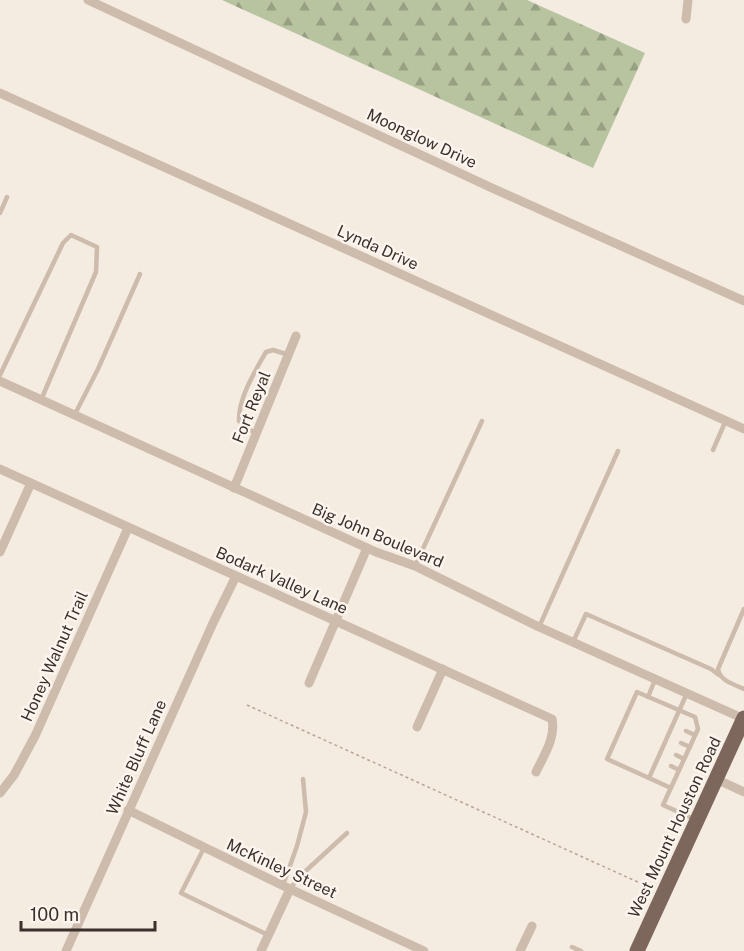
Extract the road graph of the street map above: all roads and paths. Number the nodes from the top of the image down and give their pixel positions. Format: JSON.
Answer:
{"nodes":[{"id":1,"x":88,"y":0,"type":"edge"},
{"id":2,"x":688,"y":0,"type":"edge"},
{"id":3,"x":686,"y":19,"type":"dead end"},
{"id":4,"x":0,"y":93,"type":"edge"},
{"id":5,"x":7,"y":197,"type":"dead end"},
{"id":6,"x":0,"y":213,"type":"edge"},
{"id":7,"x":140,"y":274,"type":"dead end"},
{"id":8,"x":744,"y":302,"type":"edge"},
{"id":9,"x":296,"y":336,"type":"dead end"},
{"id":10,"x":289,"y":355,"type":"junction"},
{"id":11,"x":2,"y":367,"type":"edge"},
{"id":12,"x":0,"y":375,"type":"edge"},
{"id":13,"x":0,"y":381,"type":"edge"},
{"id":14,"x":41,"y":400,"type":"junction"},
{"id":15,"x":74,"y":416,"type":"junction"},
{"id":16,"x":726,"y":420,"type":"junction"},
{"id":17,"x":482,"y":421,"type":"dead end"},
{"id":18,"x":744,"y":429,"type":"edge"},
{"id":19,"x":256,"y":434,"type":"junction"},
{"id":20,"x":713,"y":450,"type":"dead end"},
{"id":21,"x":618,"y":451,"type":"dead end"},
{"id":22,"x":0,"y":469,"type":"edge"},
{"id":23,"x":31,"y":483,"type":"junction"},
{"id":24,"x":234,"y":488,"type":"junction"},
{"id":25,"x":128,"y":528,"type":"junction"},
{"id":26,"x":367,"y":548,"type":"junction"},
{"id":27,"x":0,"y":552,"type":"edge"},
{"id":28,"x":415,"y":566,"type":"junction"},
{"id":29,"x":236,"y":576,"type":"junction"},
{"id":30,"x":744,"y":609,"type":"edge"},
{"id":31,"x":335,"y":620,"type":"junction"},
{"id":32,"x":539,"y":627,"type":"junction"},
{"id":33,"x":573,"y":642,"type":"junction"},
{"id":34,"x":443,"y":669,"type":"junction"},
{"id":35,"x":719,"y":675,"type":"junction"},
{"id":36,"x":655,"y":679,"type":"junction"},
{"id":37,"x":309,"y":683,"type":"dead end"},
{"id":38,"x":744,"y":688,"type":"edge"},
{"id":39,"x":687,"y":693,"type":"junction"},
{"id":40,"x":648,"y":697,"type":"junction"},
{"id":41,"x":247,"y":705,"type":"dead end"},
{"id":42,"x":679,"y":711,"type":"junction"},
{"id":43,"x":744,"y":719,"type":"edge"},
{"id":44,"x":417,"y":727,"type":"dead end"},
{"id":45,"x":686,"y":731,"type":"dead end"},
{"id":46,"x":695,"y":735,"type":"junction"},
{"id":47,"x":681,"y":743,"type":"dead end"},
{"id":48,"x":690,"y":747,"type":"junction"},
{"id":49,"x":676,"y":755,"type":"dead end"},
{"id":50,"x":684,"y":759,"type":"junction"},
{"id":51,"x":671,"y":766,"type":"dead end"},
{"id":52,"x":679,"y":770,"type":"junction"},
{"id":53,"x":536,"y":772,"type":"dead end"},
{"id":54,"x":649,"y":778,"type":"junction"},
{"id":55,"x":303,"y":779,"type":"dead end"},
{"id":56,"x":716,"y":779,"type":"junction"},
{"id":57,"x":671,"y":788,"type":"junction"},
{"id":58,"x":744,"y":792,"type":"edge"},
{"id":59,"x":0,"y":793,"type":"edge"},
{"id":60,"x":128,"y":810,"type":"junction"},
{"id":61,"x":696,"y":820,"type":"junction"},
{"id":62,"x":347,"y":833,"type":"dead end"},
{"id":63,"x":205,"y":848,"type":"junction"},
{"id":64,"x":286,"y":887,"type":"junction"},
{"id":65,"x":663,"y":893,"type":"junction"},
{"id":66,"x":532,"y":926,"type":"dead end"},
{"id":67,"x":268,"y":935,"type":"junction"},
{"id":68,"x":572,"y":947,"type":"dead end"},
{"id":69,"x":66,"y":951,"type":"edge"},
{"id":70,"x":261,"y":951,"type":"edge"},
{"id":71,"x":424,"y":951,"type":"edge"},
{"id":72,"x":520,"y":951,"type":"edge"},
{"id":73,"x":581,"y":951,"type":"edge"},
{"id":74,"x":637,"y":951,"type":"edge"}],
"edges":[{"from":1,"to":8,"type":"street","name":"Moonglow Drive"},
{"from":2,"to":3,"type":"street"},
{"from":4,"to":16,"type":"street","name":"Lynda Drive"},
{"from":5,"to":6,"type":"lane"},
{"from":7,"to":15,"type":"lane"},
{"from":9,"to":10,"type":"street","name":"Fort Reyal"},
{"from":10,"to":19,"type":"street","name":"Fort Reyal"},
{"from":10,"to":19,"type":"lane"},
{"from":11,"to":12,"type":"lane"},
{"from":11,"to":14,"type":"lane"},
{"from":13,"to":14,"type":"street","name":"Big John Boulevard"},
{"from":14,"to":15,"type":"street","name":"Big John Boulevard"},
{"from":15,"to":24,"type":"street","name":"Big John Boulevard"},
{"from":16,"to":18,"type":"street","name":"Lynda Drive"},
{"from":16,"to":20,"type":"lane"},
{"from":17,"to":28,"type":"lane"},
{"from":19,"to":24,"type":"street","name":"Fort Reyal"},
{"from":21,"to":32,"type":"lane"},
{"from":22,"to":23,"type":"street","name":"Bodark Valley Lane"},
{"from":23,"to":25,"type":"street","name":"Bodark Valley Lane"},
{"from":23,"to":27,"type":"street"},
{"from":24,"to":26,"type":"street","name":"Big John Boulevard"},
{"from":25,"to":29,"type":"street","name":"Bodark Valley Lane"},
{"from":25,"to":59,"type":"street","name":"Honey Walnut Trail"},
{"from":26,"to":28,"type":"street","name":"Big John Boulevard"},
{"from":26,"to":31,"type":"street"},
{"from":28,"to":32,"type":"street","name":"Big John Boulevard"},
{"from":29,"to":31,"type":"street","name":"Bodark Valley Lane"},
{"from":29,"to":60,"type":"street","name":"White Bluff Lane"},
{"from":30,"to":35,"type":"lane"},
{"from":31,"to":34,"type":"street","name":"Bodark Valley Lane"},
{"from":31,"to":37,"type":"street"},
{"from":32,"to":33,"type":"street","name":"Big John Boulevard"},
{"from":33,"to":35,"type":"lane"},
{"from":33,"to":36,"type":"street","name":"Big John Boulevard"},
{"from":34,"to":44,"type":"street"},
{"from":34,"to":53,"type":"street","name":"Bodark Valley Lane"},
{"from":35,"to":38,"type":"lane"},
{"from":36,"to":39,"type":"street","name":"Big John Boulevard"},
{"from":36,"to":40,"type":"lane"},
{"from":39,"to":42,"type":"lane"},
{"from":39,"to":43,"type":"street","name":"Big John Boulevard"},
{"from":40,"to":42,"type":"lane"},
{"from":40,"to":54,"type":"lane"},
{"from":41,"to":65,"type":"path"},
{"from":42,"to":46,"type":"lane"},
{"from":42,"to":54,"type":"lane"},
{"from":43,"to":56,"type":"main road","name":"West Mount Houston Road"},
{"from":45,"to":46,"type":"lane"},
{"from":46,"to":48,"type":"lane"},
{"from":47,"to":48,"type":"lane"},
{"from":48,"to":50,"type":"lane"},
{"from":49,"to":50,"type":"lane"},
{"from":50,"to":52,"type":"lane"},
{"from":51,"to":52,"type":"lane"},
{"from":52,"to":57,"type":"lane"},
{"from":54,"to":57,"type":"lane"},
{"from":55,"to":64,"type":"lane"},
{"from":56,"to":58,"type":"street"},
{"from":56,"to":61,"type":"main road","name":"West Mount Houston Road"},
{"from":57,"to":61,"type":"lane"},
{"from":60,"to":63,"type":"street","name":"McKinley Street"},
{"from":60,"to":69,"type":"street","name":"White Bluff Lane"},
{"from":61,"to":65,"type":"main road","name":"West Mount Houston Road"},
{"from":62,"to":64,"type":"lane"},
{"from":63,"to":64,"type":"street","name":"McKinley Street"},
{"from":63,"to":67,"type":"lane"},
{"from":64,"to":67,"type":"street"},
{"from":64,"to":71,"type":"street","name":"McKinley Street"},
{"from":65,"to":74,"type":"main road","name":"West Mount Houston Road"},
{"from":66,"to":72,"type":"street"},
{"from":67,"to":70,"type":"street"},
{"from":68,"to":73,"type":"lane"}]}
